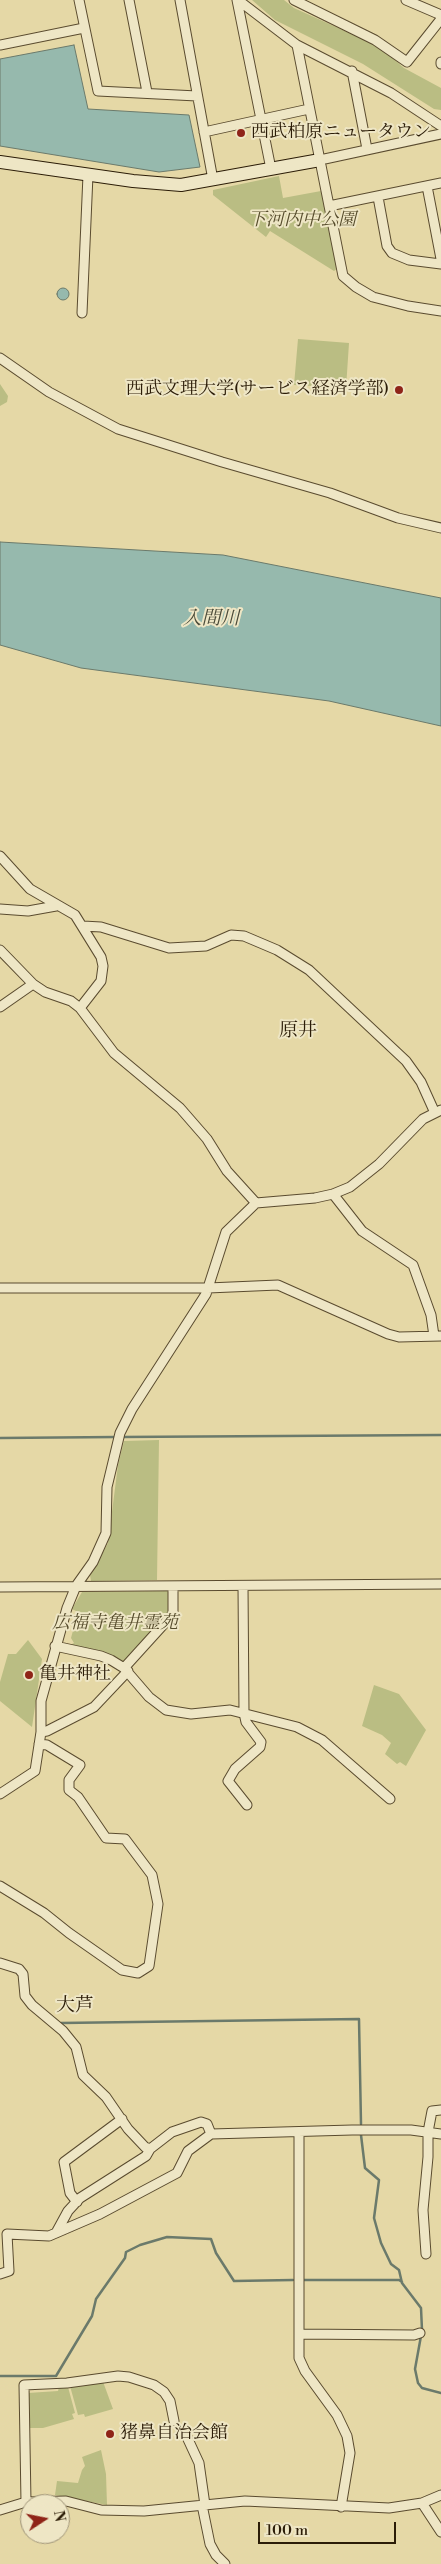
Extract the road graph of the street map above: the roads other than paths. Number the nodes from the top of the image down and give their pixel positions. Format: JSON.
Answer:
{"nodes":[{"id":1,"x":79,"y":0,"type":"edge"},
{"id":2,"x":129,"y":0,"type":"edge"},
{"id":3,"x":180,"y":0,"type":"edge"},
{"id":4,"x":238,"y":0,"type":"edge"},
{"id":5,"x":406,"y":0,"type":"edge"},
{"id":6,"x":298,"y":1,"type":"edge"},
{"id":7,"x":441,"y":17,"type":"edge"},
{"id":8,"x":84,"y":28,"type":"junction"},
{"id":9,"x":0,"y":45,"type":"edge"},
{"id":10,"x":297,"y":45,"type":"junction"},
{"id":11,"x":352,"y":71,"type":"junction"},
{"id":12,"x":147,"y":92,"type":"junction"},
{"id":13,"x":197,"y":96,"type":"junction"},
{"id":14,"x":309,"y":109,"type":"junction"},
{"id":15,"x":260,"y":120,"type":"junction"},
{"id":16,"x":441,"y":126,"type":"edge"},
{"id":17,"x":204,"y":132,"type":"junction"},
{"id":18,"x":441,"y":134,"type":"edge"},
{"id":19,"x":367,"y":149,"type":"junction"},
{"id":20,"x":320,"y":160,"type":"junction"},
{"id":21,"x":0,"y":162,"type":"edge"},
{"id":22,"x":271,"y":169,"type":"junction"},
{"id":23,"x":88,"y":175,"type":"junction"},
{"id":24,"x":213,"y":180,"type":"junction"},
{"id":25,"x":441,"y":183,"type":"edge"},
{"id":26,"x":427,"y":186,"type":"junction"},
{"id":27,"x":378,"y":196,"type":"junction"},
{"id":28,"x":330,"y":206,"type":"junction"},
{"id":29,"x":441,"y":259,"type":"edge"},
{"id":30,"x":441,"y":264,"type":"edge"},
{"id":31,"x":441,"y":311,"type":"edge"},
{"id":32,"x":82,"y":313,"type":"dead end"},
{"id":33,"x":0,"y":358,"type":"edge"},
{"id":34,"x":441,"y":528,"type":"edge"},
{"id":35,"x":0,"y":856,"type":"edge"},
{"id":36,"x":56,"y":906,"type":"junction"},
{"id":37,"x":0,"y":909,"type":"edge"},
{"id":38,"x":83,"y":926,"type":"junction"},
{"id":39,"x":0,"y":950,"type":"edge"},
{"id":40,"x":33,"y":984,"type":"junction"},
{"id":41,"x":0,"y":1007,"type":"edge"},
{"id":42,"x":80,"y":1008,"type":"junction"},
{"id":43,"x":438,"y":1112,"type":"edge"},
{"id":44,"x":333,"y":1194,"type":"junction"},
{"id":45,"x":256,"y":1204,"type":"junction"},
{"id":46,"x":0,"y":1288,"type":"edge"},
{"id":47,"x":208,"y":1288,"type":"junction"},
{"id":48,"x":437,"y":1336,"type":"edge"},
{"id":49,"x":441,"y":1584,"type":"edge"},
{"id":50,"x":76,"y":1586,"type":"junction"},
{"id":51,"x":173,"y":1586,"type":"junction"},
{"id":52,"x":243,"y":1586,"type":"junction"},
{"id":53,"x":0,"y":1587,"type":"edge"},
{"id":54,"x":55,"y":1646,"type":"junction"},
{"id":55,"x":126,"y":1670,"type":"junction"},
{"id":56,"x":244,"y":1713,"type":"junction"},
{"id":57,"x":40,"y":1732,"type":"junction"},
{"id":58,"x":39,"y":1744,"type":"junction"},
{"id":59,"x":0,"y":1794,"type":"edge"},
{"id":60,"x":390,"y":1799,"type":"dead end"},
{"id":61,"x":247,"y":1805,"type":"dead end"},
{"id":62,"x":0,"y":1886,"type":"edge"},
{"id":63,"x":0,"y":1962,"type":"edge"},
{"id":64,"x":441,"y":2110,"type":"edge"},
{"id":65,"x":122,"y":2119,"type":"junction"},
{"id":66,"x":299,"y":2132,"type":"junction"},
{"id":67,"x":428,"y":2132,"type":"junction"},
{"id":68,"x":211,"y":2134,"type":"junction"},
{"id":69,"x":441,"y":2134,"type":"edge"},
{"id":70,"x":150,"y":2148,"type":"junction"},
{"id":71,"x":77,"y":2202,"type":"junction"},
{"id":72,"x":56,"y":2233,"type":"junction"},
{"id":73,"x":4,"y":2235,"type":"edge"},
{"id":74,"x":426,"y":2254,"type":"dead end"},
{"id":75,"x":0,"y":2274,"type":"edge"},
{"id":76,"x":420,"y":2333,"type":"dead end"},
{"id":77,"x":299,"y":2334,"type":"junction"},
{"id":78,"x":174,"y":2421,"type":"dead end"},
{"id":79,"x":186,"y":2435,"type":"dead end"},
{"id":80,"x":26,"y":2494,"type":"edge"},
{"id":81,"x":441,"y":2495,"type":"edge"},
{"id":82,"x":70,"y":2502,"type":"edge"},
{"id":83,"x":422,"y":2503,"type":"junction"},
{"id":84,"x":20,"y":2504,"type":"edge"},
{"id":85,"x":204,"y":2505,"type":"junction"},
{"id":86,"x":341,"y":2507,"type":"junction"},
{"id":87,"x":0,"y":2510,"type":"edge"},
{"id":88,"x":441,"y":2532,"type":"edge"},
{"id":89,"x":225,"y":2564,"type":"edge"}],
"edges":[{"from":1,"to":8,"type":"street"},
{"from":2,"to":12,"type":"street"},
{"from":3,"to":13,"type":"street"},
{"from":4,"to":10,"type":"street"},
{"from":4,"to":15,"type":"street"},
{"from":5,"to":7,"type":"street"},
{"from":6,"to":7,"type":"street"},
{"from":8,"to":9,"type":"street"},
{"from":8,"to":12,"type":"street"},
{"from":10,"to":11,"type":"street"},
{"from":10,"to":14,"type":"street"},
{"from":11,"to":16,"type":"street"},
{"from":11,"to":19,"type":"street"},
{"from":12,"to":13,"type":"street"},
{"from":13,"to":17,"type":"street"},
{"from":14,"to":15,"type":"street"},
{"from":14,"to":20,"type":"street"},
{"from":15,"to":17,"type":"street"},
{"from":15,"to":22,"type":"street"},
{"from":17,"to":24,"type":"street"},
{"from":18,"to":19,"type":"street"},
{"from":19,"to":20,"type":"street"},
{"from":20,"to":22,"type":"street"},
{"from":20,"to":28,"type":"street"},
{"from":21,"to":23,"type":"street"},
{"from":22,"to":24,"type":"street"},
{"from":23,"to":24,"type":"street"},
{"from":23,"to":32,"type":"street"},
{"from":25,"to":26,"type":"street"},
{"from":26,"to":27,"type":"street"},
{"from":26,"to":29,"type":"street"},
{"from":27,"to":28,"type":"street"},
{"from":27,"to":30,"type":"street"},
{"from":28,"to":31,"type":"street"},
{"from":33,"to":34,"type":"street"},
{"from":35,"to":36,"type":"street"},
{"from":36,"to":37,"type":"street"},
{"from":36,"to":38,"type":"street"},
{"from":38,"to":42,"type":"street"},
{"from":38,"to":43,"type":"street"},
{"from":39,"to":40,"type":"street"},
{"from":40,"to":41,"type":"street"},
{"from":40,"to":42,"type":"street"},
{"from":42,"to":45,"type":"street"},
{"from":43,"to":44,"type":"street"},
{"from":44,"to":45,"type":"street"},
{"from":44,"to":48,"type":"street"},
{"from":45,"to":47,"type":"street"},
{"from":46,"to":47,"type":"street"},
{"from":47,"to":48,"type":"street"},
{"from":47,"to":50,"type":"street"},
{"from":49,"to":52,"type":"street"},
{"from":50,"to":51,"type":"street"},
{"from":50,"to":53,"type":"street"},
{"from":50,"to":54,"type":"street"},
{"from":51,"to":52,"type":"street"},
{"from":51,"to":55,"type":"street"},
{"from":52,"to":56,"type":"street"},
{"from":54,"to":55,"type":"street"},
{"from":54,"to":57,"type":"street"},
{"from":55,"to":56,"type":"street"},
{"from":55,"to":57,"type":"street"},
{"from":56,"to":60,"type":"street"},
{"from":56,"to":61,"type":"street"},
{"from":57,"to":58,"type":"street"},
{"from":58,"to":59,"type":"street"},
{"from":58,"to":62,"type":"street"},
{"from":63,"to":65,"type":"street"},
{"from":64,"to":67,"type":"street"},
{"from":65,"to":70,"type":"street"},
{"from":65,"to":71,"type":"street"},
{"from":66,"to":67,"type":"street"},
{"from":66,"to":68,"type":"street"},
{"from":66,"to":77,"type":"street"},
{"from":67,"to":69,"type":"street"},
{"from":67,"to":74,"type":"street"},
{"from":68,"to":70,"type":"street"},
{"from":68,"to":72,"type":"street"},
{"from":70,"to":71,"type":"street"},
{"from":71,"to":72,"type":"street"},
{"from":72,"to":73,"type":"street"},
{"from":73,"to":75,"type":"street"},
{"from":76,"to":77,"type":"street"},
{"from":77,"to":86,"type":"street"},
{"from":78,"to":80,"type":"street"},
{"from":79,"to":85,"type":"street"},
{"from":81,"to":83,"type":"street"},
{"from":82,"to":85,"type":"street"},
{"from":83,"to":86,"type":"street"},
{"from":83,"to":88,"type":"street"},
{"from":84,"to":87,"type":"street"},
{"from":85,"to":86,"type":"street"},
{"from":85,"to":89,"type":"street"}]}
